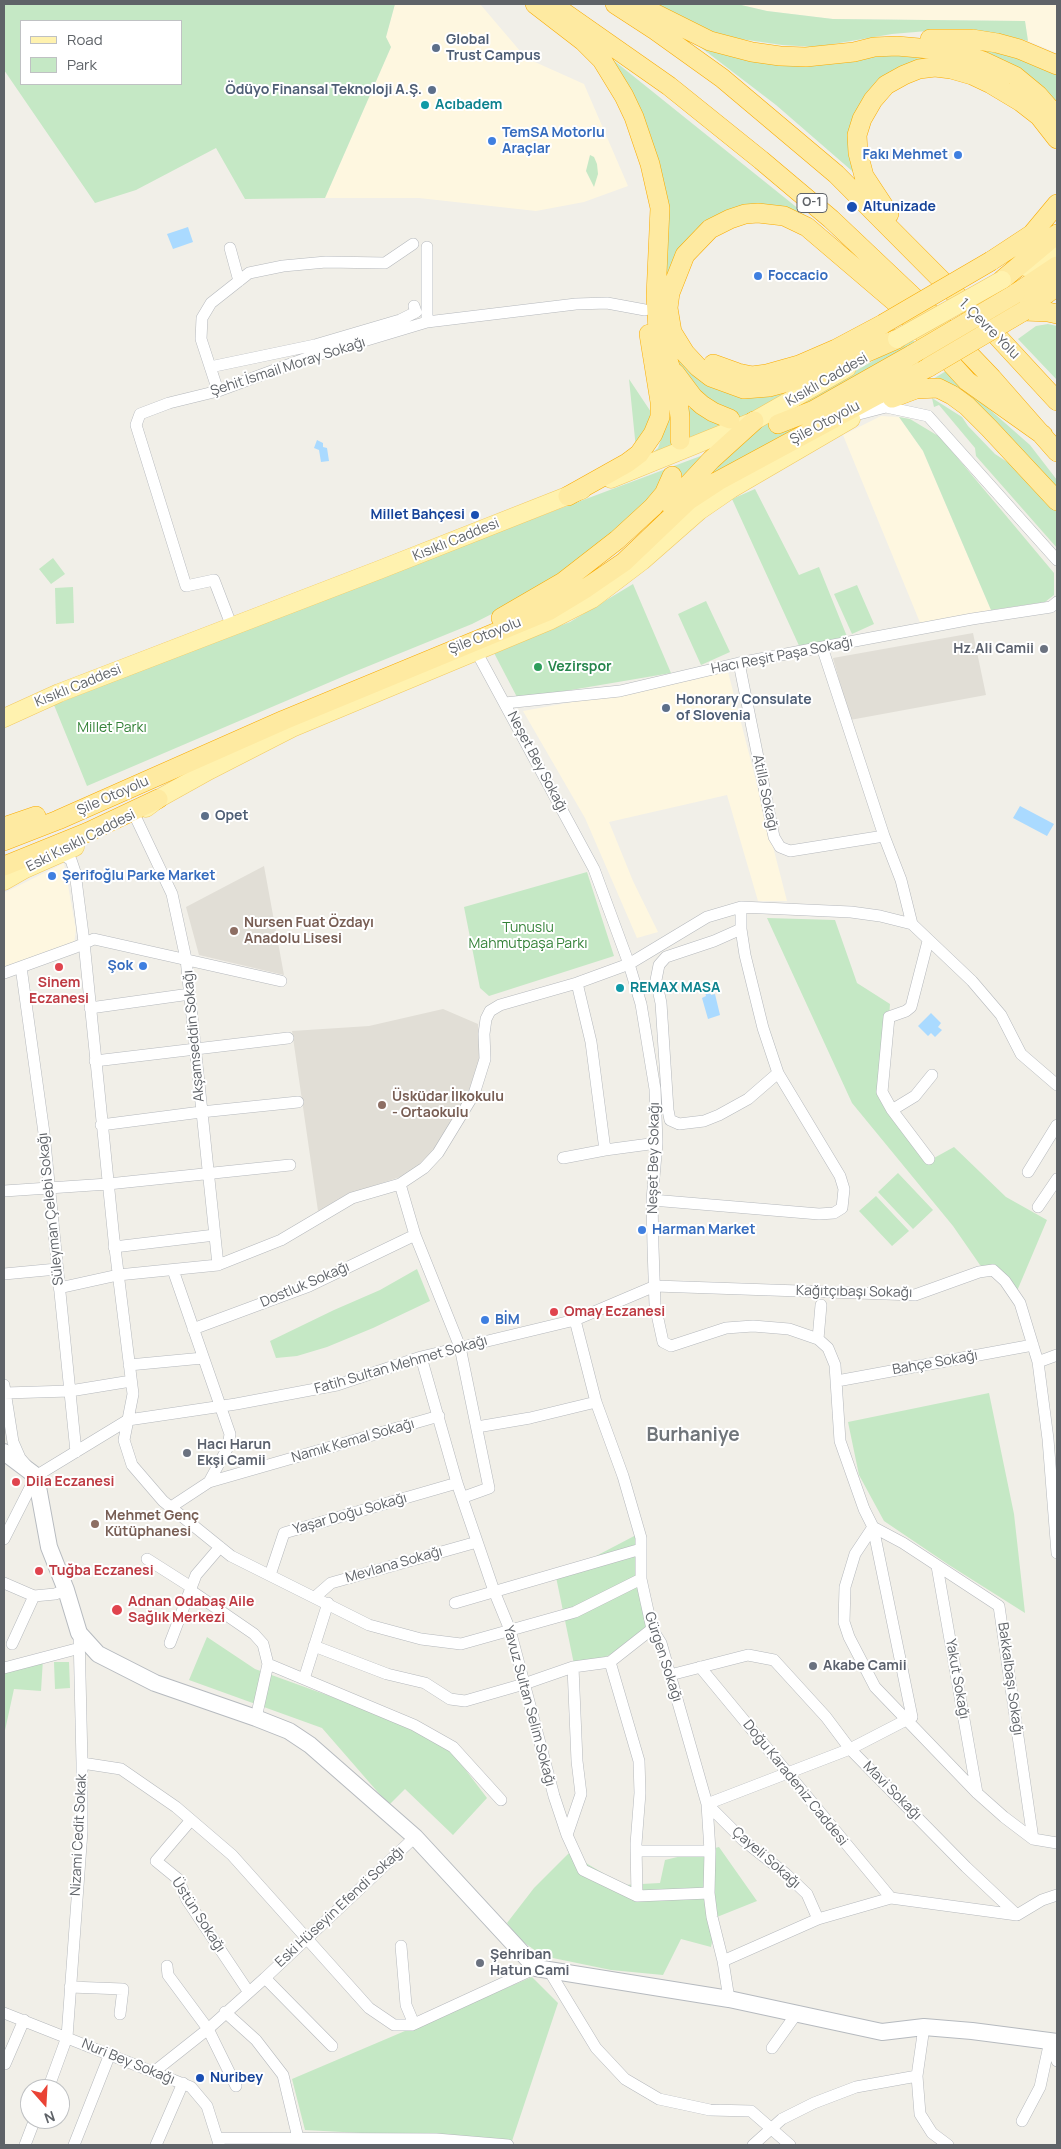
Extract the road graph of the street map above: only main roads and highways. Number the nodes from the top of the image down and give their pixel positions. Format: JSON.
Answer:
{"nodes":[{"id":1,"x":535,"y":4,"type":"edge"},
{"id":2,"x":552,"y":4,"type":"edge"},
{"id":3,"x":615,"y":4,"type":"edge"},
{"id":4,"x":636,"y":4,"type":"edge"},
{"id":5,"x":874,"y":47,"type":"junction"},
{"id":6,"x":1057,"y":65,"type":"edge"},
{"id":7,"x":1057,"y":117,"type":"edge"},
{"id":8,"x":1057,"y":139,"type":"edge"},
{"id":9,"x":650,"y":164,"type":"junction"},
{"id":10,"x":1057,"y":204,"type":"edge"},
{"id":11,"x":1057,"y":234,"type":"edge"},
{"id":12,"x":1057,"y":250,"type":"edge"},
{"id":13,"x":921,"y":258,"type":"junction"},
{"id":14,"x":1057,"y":266,"type":"edge"},
{"id":15,"x":675,"y":280,"type":"junction"},
{"id":16,"x":1002,"y":280,"type":"junction"},
{"id":17,"x":1057,"y":286,"type":"edge"},
{"id":18,"x":1024,"y":311,"type":"junction"},
{"id":19,"x":1057,"y":314,"type":"edge"},
{"id":20,"x":897,"y":339,"type":"junction"},
{"id":21,"x":667,"y":356,"type":"junction"},
{"id":22,"x":929,"y":367,"type":"junction"},
{"id":23,"x":886,"y":400,"type":"junction"},
{"id":24,"x":1057,"y":401,"type":"edge"},
{"id":25,"x":730,"y":419,"type":"dead end"},
{"id":26,"x":754,"y":421,"type":"junction"},
{"id":27,"x":778,"y":424,"type":"dead end"},
{"id":28,"x":1043,"y":435,"type":"junction"},
{"id":29,"x":680,"y":440,"type":"dead end"},
{"id":30,"x":1057,"y":452,"type":"edge"},
{"id":31,"x":672,"y":476,"type":"dead end"},
{"id":32,"x":568,"y":496,"type":"junction"},
{"id":33,"x":1057,"y":501,"type":"edge"},
{"id":34,"x":489,"y":625,"type":"junction"},
{"id":35,"x":4,"y":718,"type":"edge"},
{"id":36,"x":209,"y":754,"type":"junction"},
{"id":37,"x":158,"y":799,"type":"junction"},
{"id":38,"x":4,"y":827,"type":"edge"},
{"id":39,"x":4,"y":841,"type":"edge"},
{"id":40,"x":4,"y":853,"type":"edge"},
{"id":41,"x":4,"y":866,"type":"edge"},
{"id":42,"x":4,"y":881,"type":"edge"},
{"id":43,"x":4,"y":1452,"type":"edge"},
{"id":44,"x":1054,"y":2041,"type":"edge"}],
"edges":[{"from":1,"to":9,"type":"highway"},
{"from":2,"to":28,"type":"highway","number":"O-1"},
{"from":3,"to":13,"type":"highway","number":"O-1"},
{"from":4,"to":5,"type":"highway"},
{"from":5,"to":6,"type":"highway"},
{"from":5,"to":7,"type":"highway"},
{"from":8,"to":13,"type":"highway"},
{"from":9,"to":21,"type":"highway"},
{"from":9,"to":32,"type":"highway"},
{"from":10,"to":15,"type":"highway","bridge":true},
{"from":11,"to":16,"type":"highway"},
{"from":12,"to":16,"type":"main road"},
{"from":13,"to":24,"type":"highway","name":"1. Çevre Yolu","number":"O-1"},
{"from":14,"to":27,"type":"highway","bridge":true},
{"from":15,"to":20,"type":"highway"},
{"from":15,"to":28,"type":"highway"},
{"from":16,"to":20,"type":"main road","name":"Kısıklı Caddesi","bridge":true},
{"from":17,"to":18,"type":"highway"},
{"from":18,"to":19,"type":"highway"},
{"from":18,"to":22,"type":"highway","name":"Şile Otoyolu","bridge":true},
{"from":20,"to":26,"type":"main road","name":"Kısıklı Caddesi"},
{"from":21,"to":25,"type":"highway"},
{"from":21,"to":29,"type":"highway"},
{"from":22,"to":23,"type":"main road","name":"Eski Kısıklı Caddesi"},
{"from":22,"to":36,"type":"highway","name":"Şile Otoyolu"},
{"from":23,"to":33,"type":"highway"},
{"from":23,"to":37,"type":"main road","name":"Eski Kısıklı Caddesi"},
{"from":26,"to":32,"type":"main road","name":"Kısıklı Caddesi"},
{"from":26,"to":34,"type":"highway","name":"Şile Otoyolu"},
{"from":28,"to":30,"type":"highway","number":"O-1"},
{"from":31,"to":34,"type":"highway"},
{"from":32,"to":35,"type":"main road","name":"Kısıklı Caddesi"},
{"from":34,"to":38,"type":"highway","name":"Şile Otoyolu"},
{"from":36,"to":39,"type":"highway","name":"Şile Otoyolu"},
{"from":36,"to":40,"type":"highway"},
{"from":37,"to":41,"type":"highway"},
{"from":37,"to":42,"type":"main road","name":"Eski Kısıklı Caddesi"},
{"from":43,"to":44,"type":"main road"}]}
